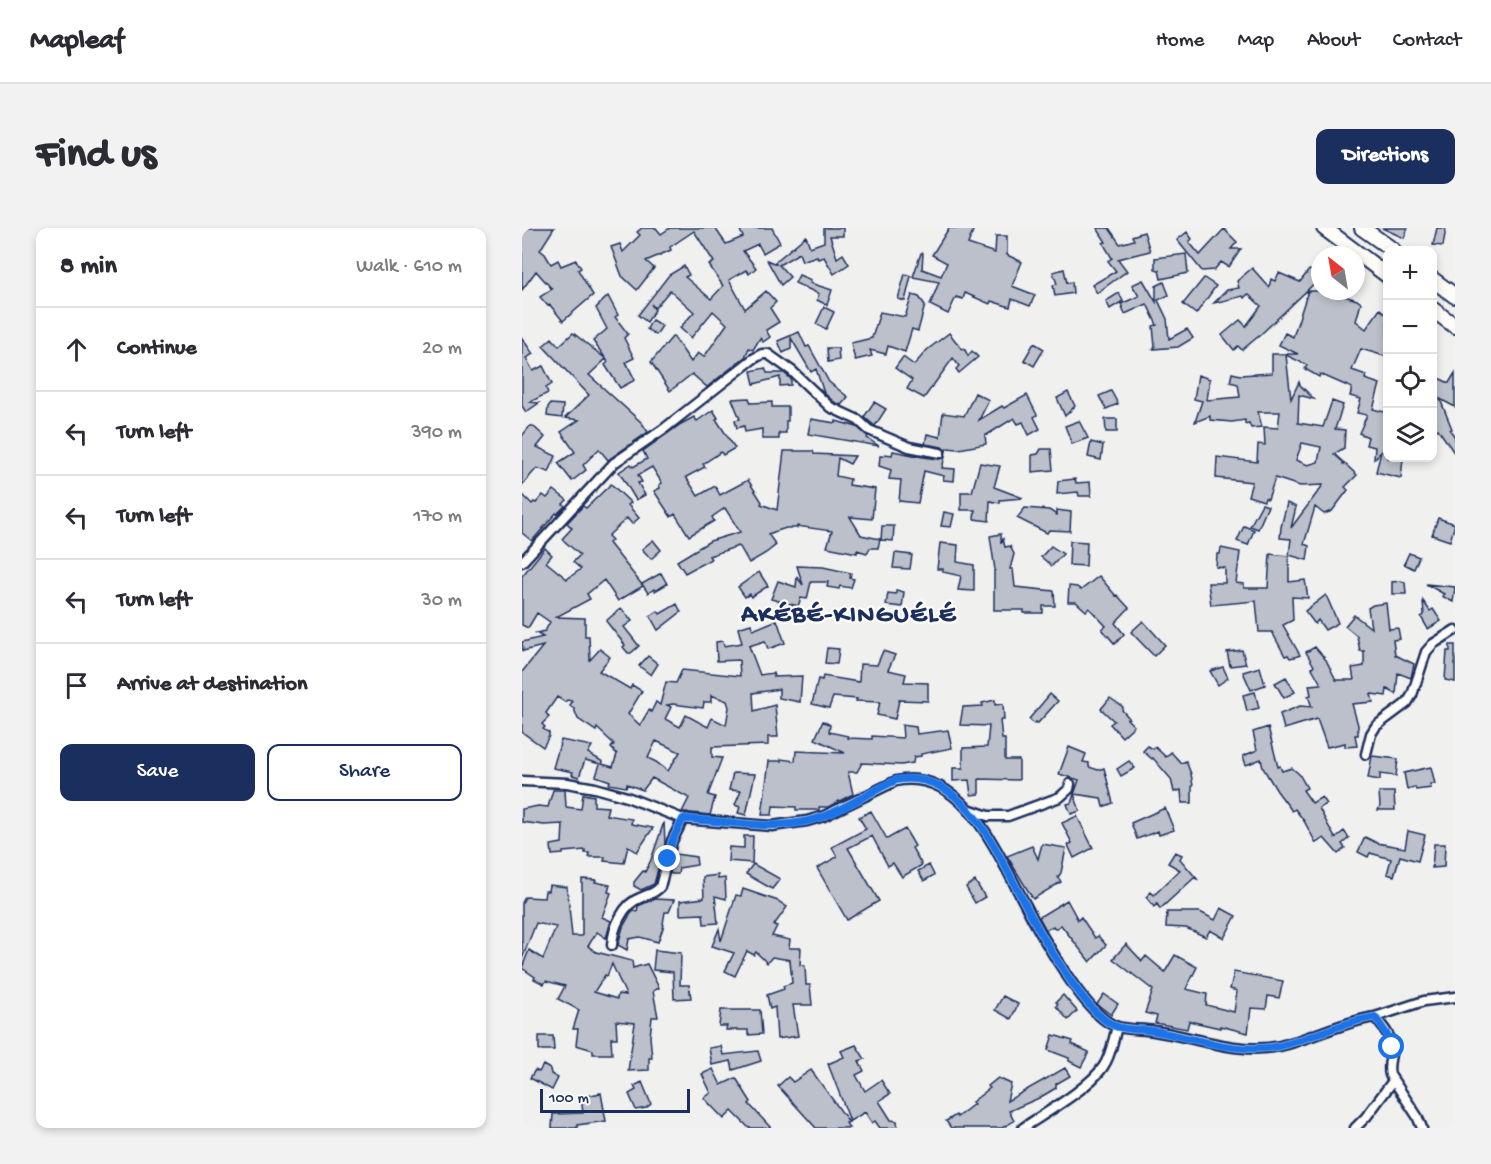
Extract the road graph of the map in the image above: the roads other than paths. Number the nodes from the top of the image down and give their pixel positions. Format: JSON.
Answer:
{"nodes":[{"id":1,"x":1324,"y":228,"type":"edge"},
{"id":2,"x":1362,"y":228,"type":"edge"},
{"id":3,"x":1387,"y":246,"type":"edge"},
{"id":4,"x":1383,"y":272,"type":"edge"},
{"id":5,"x":1437,"y":283,"type":"edge"},
{"id":6,"x":1455,"y":296,"type":"edge"},
{"id":7,"x":1437,"y":313,"type":"edge"},
{"id":8,"x":1455,"y":326,"type":"edge"},
{"id":9,"x":940,"y":453,"type":"dead end"},
{"id":10,"x":522,"y":562,"type":"edge"},
{"id":11,"x":1455,"y":630,"type":"edge"},
{"id":12,"x":1366,"y":754,"type":"dead end"},
{"id":13,"x":522,"y":781,"type":"edge"},
{"id":14,"x":1070,"y":784,"type":"dead end"},
{"id":15,"x":970,"y":810,"type":"junction"},
{"id":16,"x":683,"y":819,"type":"junction"},
{"id":17,"x":612,"y":945,"type":"dead end"},
{"id":18,"x":1455,"y":997,"type":"edge"},
{"id":19,"x":1375,"y":1017,"type":"junction"},
{"id":20,"x":1117,"y":1027,"type":"junction"},
{"id":21,"x":1393,"y":1081,"type":"junction"},
{"id":22,"x":1023,"y":1128,"type":"edge"},
{"id":23,"x":1355,"y":1128,"type":"edge"},
{"id":24,"x":1422,"y":1128,"type":"edge"}],
"edges":[{"from":1,"to":4,"type":"highway"},
{"from":2,"to":3,"type":"highway"},
{"from":5,"to":6,"type":"highway"},
{"from":7,"to":8,"type":"highway"},
{"from":9,"to":10,"type":"street"},
{"from":11,"to":12,"type":"street"},
{"from":13,"to":16,"type":"street"},
{"from":14,"to":15,"type":"street"},
{"from":15,"to":16,"type":"street"},
{"from":15,"to":20,"type":"street"},
{"from":16,"to":17,"type":"street"},
{"from":18,"to":19,"type":"street"},
{"from":19,"to":20,"type":"street"},
{"from":19,"to":21,"type":"street"},
{"from":20,"to":22,"type":"street"},
{"from":21,"to":23,"type":"street"},
{"from":21,"to":24,"type":"street"}]}
